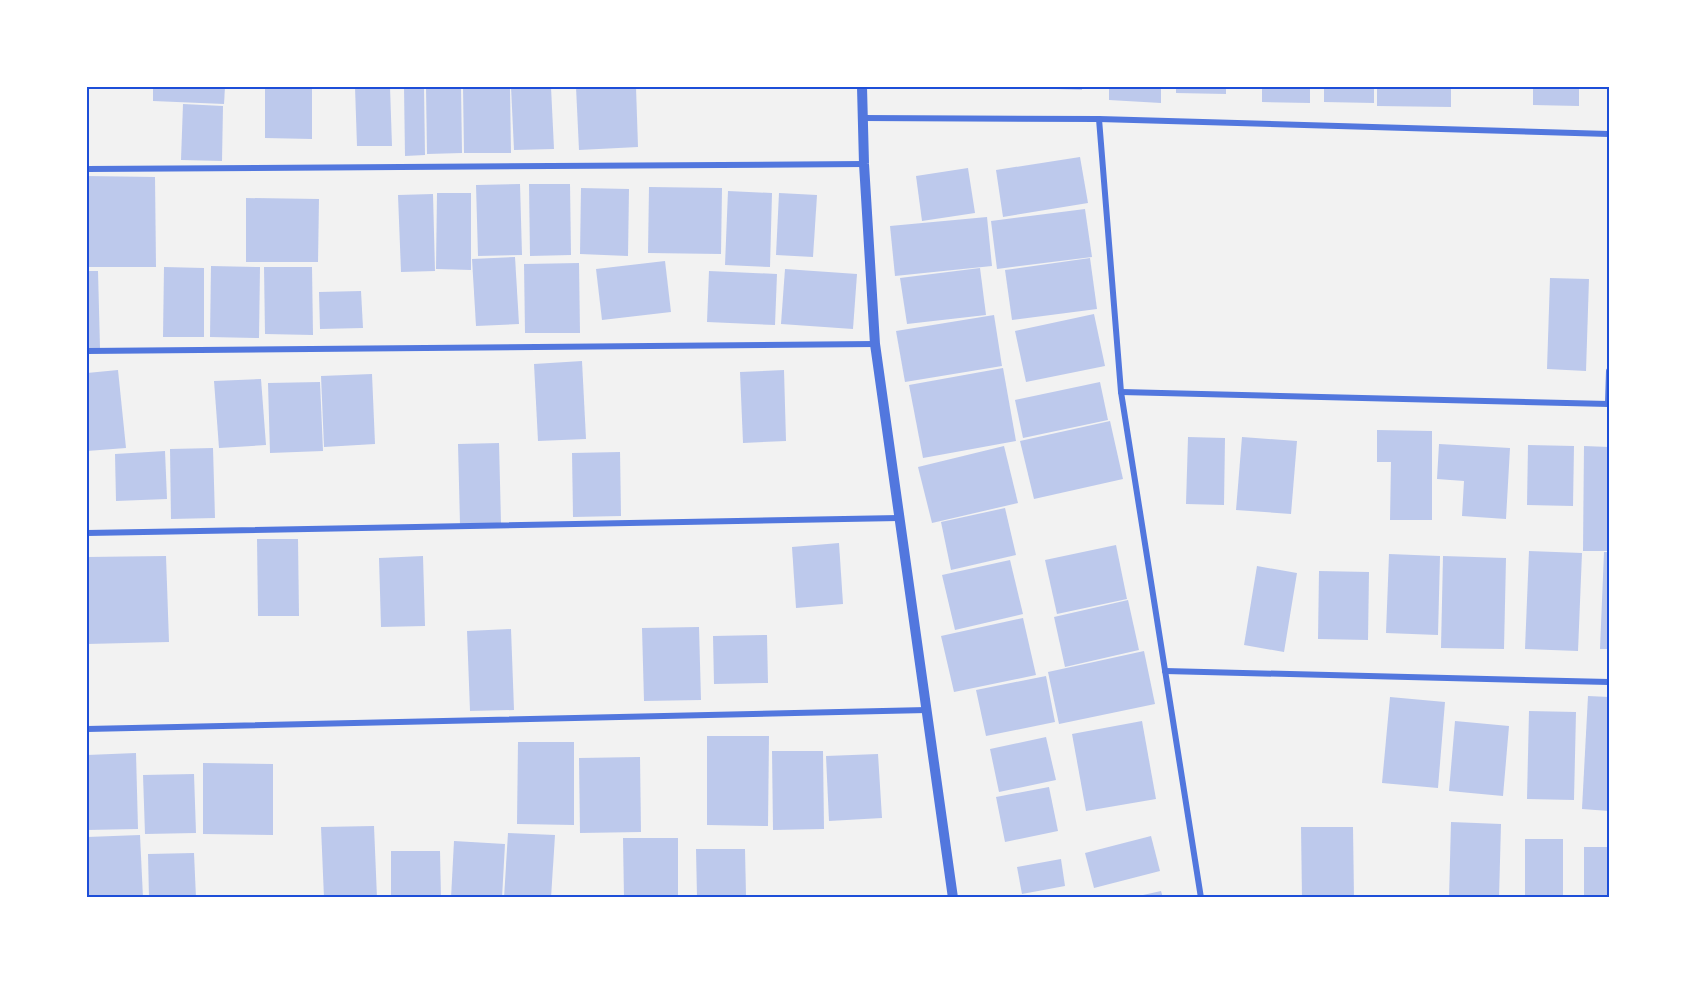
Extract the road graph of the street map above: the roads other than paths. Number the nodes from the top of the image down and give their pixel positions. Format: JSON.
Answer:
{"nodes":[{"id":1,"x":862,"y":87,"type":"edge"},
{"id":2,"x":862,"y":118,"type":"junction"},
{"id":3,"x":1099,"y":119,"type":"junction"},
{"id":4,"x":1609,"y":134,"type":"edge"},
{"id":5,"x":864,"y":164,"type":"junction"},
{"id":6,"x":87,"y":170,"type":"edge"},
{"id":7,"x":875,"y":344,"type":"junction"},
{"id":8,"x":87,"y":351,"type":"edge"},
{"id":9,"x":1609,"y":371,"type":"edge"},
{"id":10,"x":1121,"y":392,"type":"junction"},
{"id":11,"x":1608,"y":404,"type":"edge"},
{"id":12,"x":899,"y":518,"type":"junction"},
{"id":13,"x":87,"y":533,"type":"edge"},
{"id":14,"x":1165,"y":671,"type":"junction"},
{"id":15,"x":1609,"y":682,"type":"edge"},
{"id":16,"x":928,"y":710,"type":"junction"},
{"id":17,"x":87,"y":729,"type":"edge"},
{"id":18,"x":953,"y":898,"type":"edge"},
{"id":19,"x":1201,"y":898,"type":"edge"}],
"edges":[{"from":1,"to":2,"type":"street"},
{"from":2,"to":3,"type":"street"},
{"from":2,"to":5,"type":"street"},
{"from":3,"to":4,"type":"street"},
{"from":3,"to":10,"type":"street"},
{"from":5,"to":6,"type":"street"},
{"from":5,"to":7,"type":"street"},
{"from":7,"to":8,"type":"street"},
{"from":7,"to":12,"type":"street"},
{"from":9,"to":11,"type":"street"},
{"from":10,"to":11,"type":"street"},
{"from":10,"to":14,"type":"street"},
{"from":12,"to":13,"type":"street"},
{"from":12,"to":16,"type":"street"},
{"from":14,"to":15,"type":"street"},
{"from":14,"to":19,"type":"street"},
{"from":16,"to":17,"type":"street"},
{"from":16,"to":18,"type":"street"}]}
